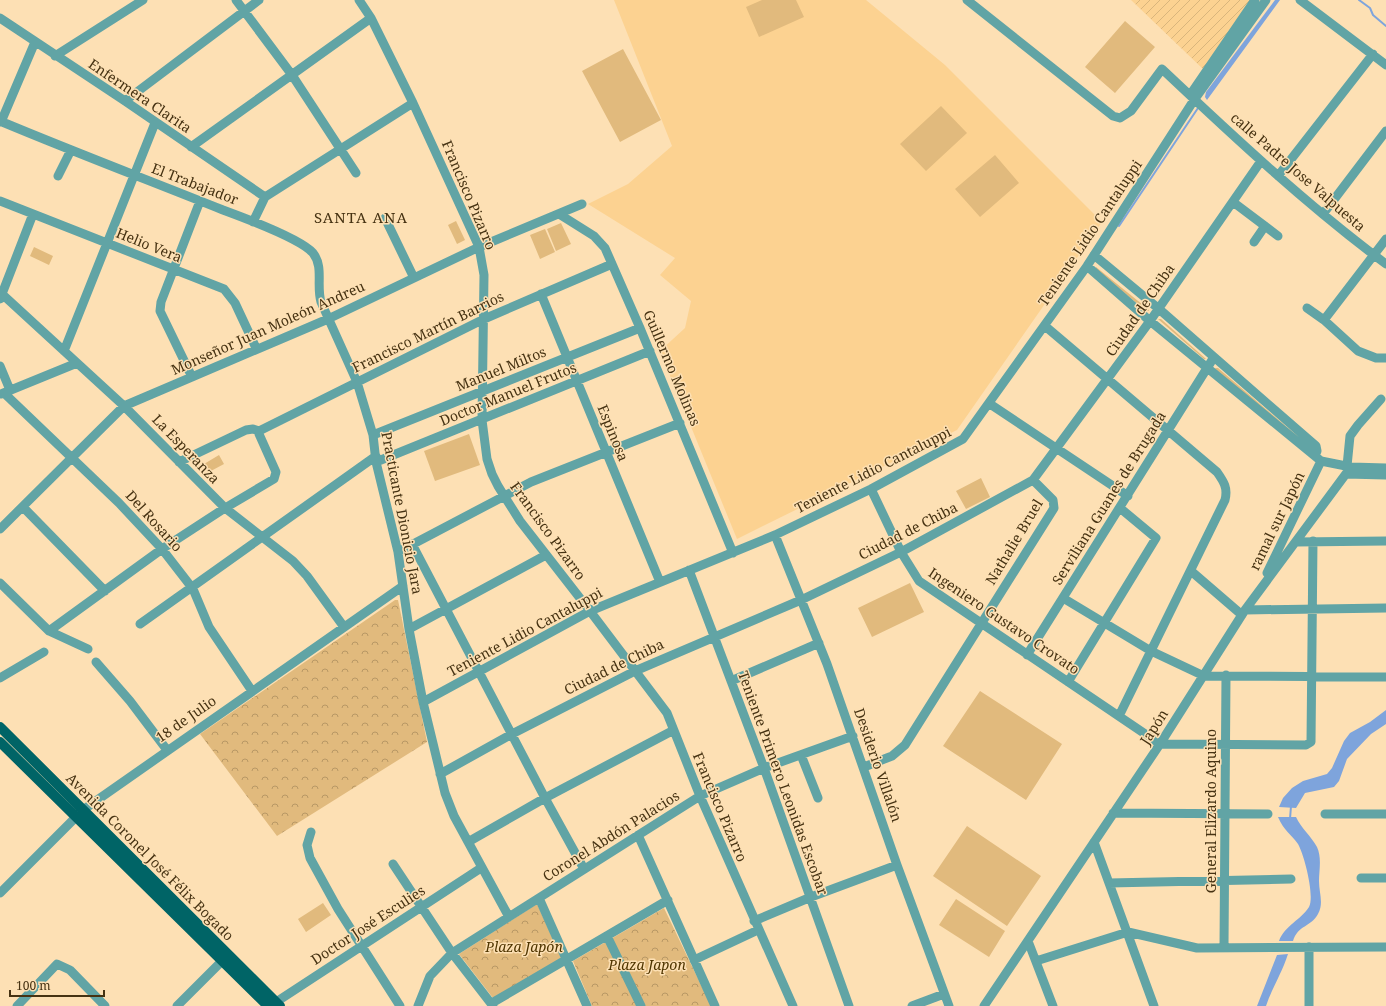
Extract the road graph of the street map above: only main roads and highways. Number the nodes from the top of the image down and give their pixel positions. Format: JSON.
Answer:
{"nodes":[{"id":1,"x":0,"y":727,"type":"edge"},
{"id":2,"x":0,"y":742,"type":"edge"},
{"id":3,"x":80,"y":813,"type":"junction"},
{"id":4,"x":273,"y":1005,"type":"edge"}],
"edges":[{"from":1,"to":3,"type":"main road","name":"Avenida Coronel José Félix Bogado"},
{"from":2,"to":3,"type":"main road","name":"Avenida Coronel José Félix Bogado"},
{"from":3,"to":4,"type":"main road","name":"Avenida Coronel José Félix Bogado"}]}
